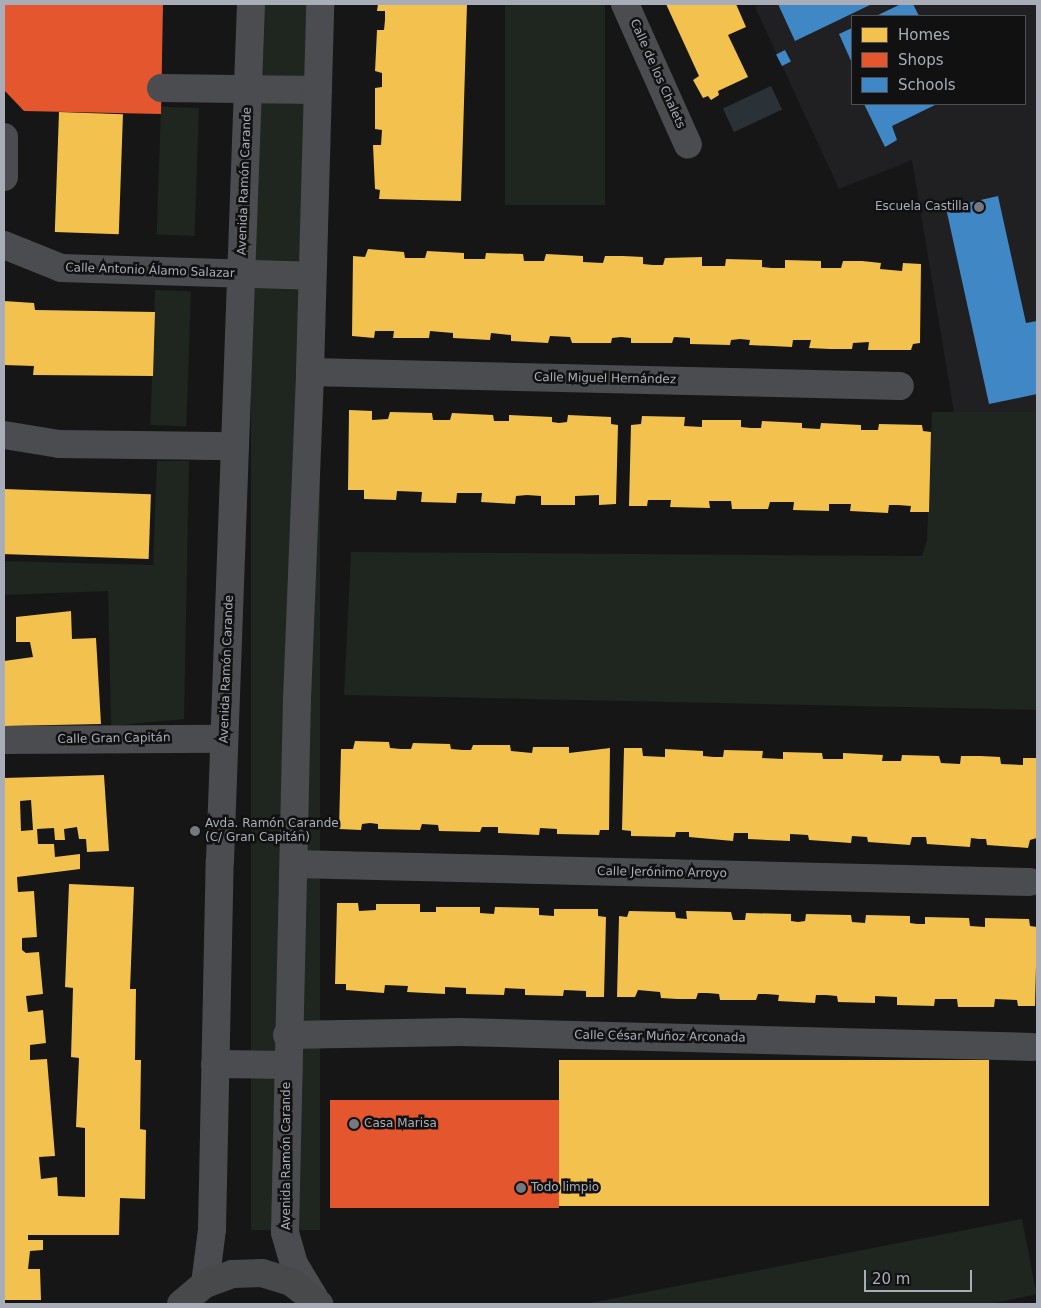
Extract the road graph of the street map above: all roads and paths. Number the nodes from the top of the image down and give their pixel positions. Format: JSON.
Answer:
{"nodes":[{"id":1,"x":251,"y":4,"type":"edge"},
{"id":2,"x":320,"y":4,"type":"edge"},
{"id":3,"x":625,"y":4,"type":"edge"},
{"id":4,"x":248,"y":87,"type":"junction"},
{"id":5,"x":161,"y":88,"type":"dead end"},
{"id":6,"x":318,"y":90,"type":"junction"},
{"id":7,"x":4,"y":137,"type":"edge"},
{"id":8,"x":688,"y":145,"type":"dead end"},
{"id":9,"x":4,"y":177,"type":"edge"},
{"id":10,"x":4,"y":245,"type":"edge"},
{"id":11,"x":241,"y":274,"type":"junction"},
{"id":12,"x":311,"y":276,"type":"junction"},
{"id":13,"x":310,"y":372,"type":"junction"},
{"id":14,"x":900,"y":386,"type":"dead end"},
{"id":15,"x":4,"y":435,"type":"edge"},
{"id":16,"x":235,"y":446,"type":"junction"},
{"id":17,"x":224,"y":739,"type":"junction"},
{"id":18,"x":4,"y":740,"type":"edge"},
{"id":19,"x":294,"y":864,"type":"junction"},
{"id":20,"x":1030,"y":882,"type":"dead end"},
{"id":21,"x":287,"y":1034,"type":"junction"},
{"id":22,"x":1033,"y":1047,"type":"dead end"},
{"id":23,"x":215,"y":1064,"type":"junction"},
{"id":24,"x":287,"y":1065,"type":"junction"},
{"id":25,"x":205,"y":1284,"type":"junction"},
{"id":26,"x":317,"y":1302,"type":"edge"},
{"id":27,"x":181,"y":1304,"type":"edge"}],
"edges":[{"from":1,"to":4,"type":"street","name":"Avenida Ramón Carande"},
{"from":2,"to":6,"type":"street","name":"Avenida Ramón Carande"},
{"from":3,"to":8,"type":"street","name":"Calle de los Chalets"},
{"from":4,"to":5,"type":"street"},
{"from":4,"to":6,"type":"street"},
{"from":4,"to":11,"type":"street","name":"Avenida Ramón Carande"},
{"from":6,"to":12,"type":"street","name":"Avenida Ramón Carande"},
{"from":7,"to":9,"type":"street"},
{"from":10,"to":11,"type":"street","name":"Calle Antonio Álamo Salazar"},
{"from":11,"to":12,"type":"street"},
{"from":11,"to":16,"type":"street","name":"Avenida Ramón Carande"},
{"from":12,"to":13,"type":"street","name":"Avenida Ramón Carande"},
{"from":13,"to":14,"type":"street","name":"Calle Miguel Hernández"},
{"from":13,"to":19,"type":"street","name":"Avenida Ramón Carande"},
{"from":15,"to":16,"type":"street"},
{"from":16,"to":17,"type":"street","name":"Avenida Ramón Carande"},
{"from":17,"to":18,"type":"street","name":"Calle Gran Capitán"},
{"from":17,"to":23,"type":"street","name":"Avenida Ramón Carande"},
{"from":19,"to":20,"type":"street","name":"Calle Jerónimo Arroyo"},
{"from":19,"to":21,"type":"street","name":"Avenida Ramón Carande"},
{"from":21,"to":22,"type":"street","name":"Calle César Muñoz Arconada"},
{"from":21,"to":24,"type":"street","name":"Avenida Ramón Carande"},
{"from":23,"to":24,"type":"street","name":"Avenida Ramón Carande"},
{"from":23,"to":25,"type":"street","name":"Avenida Ramón Carande"},
{"from":24,"to":26,"type":"street","name":"Avenida Ramón Carande"},
{"from":25,"to":26,"type":"main road"},
{"from":25,"to":27,"type":"main road"}]}
